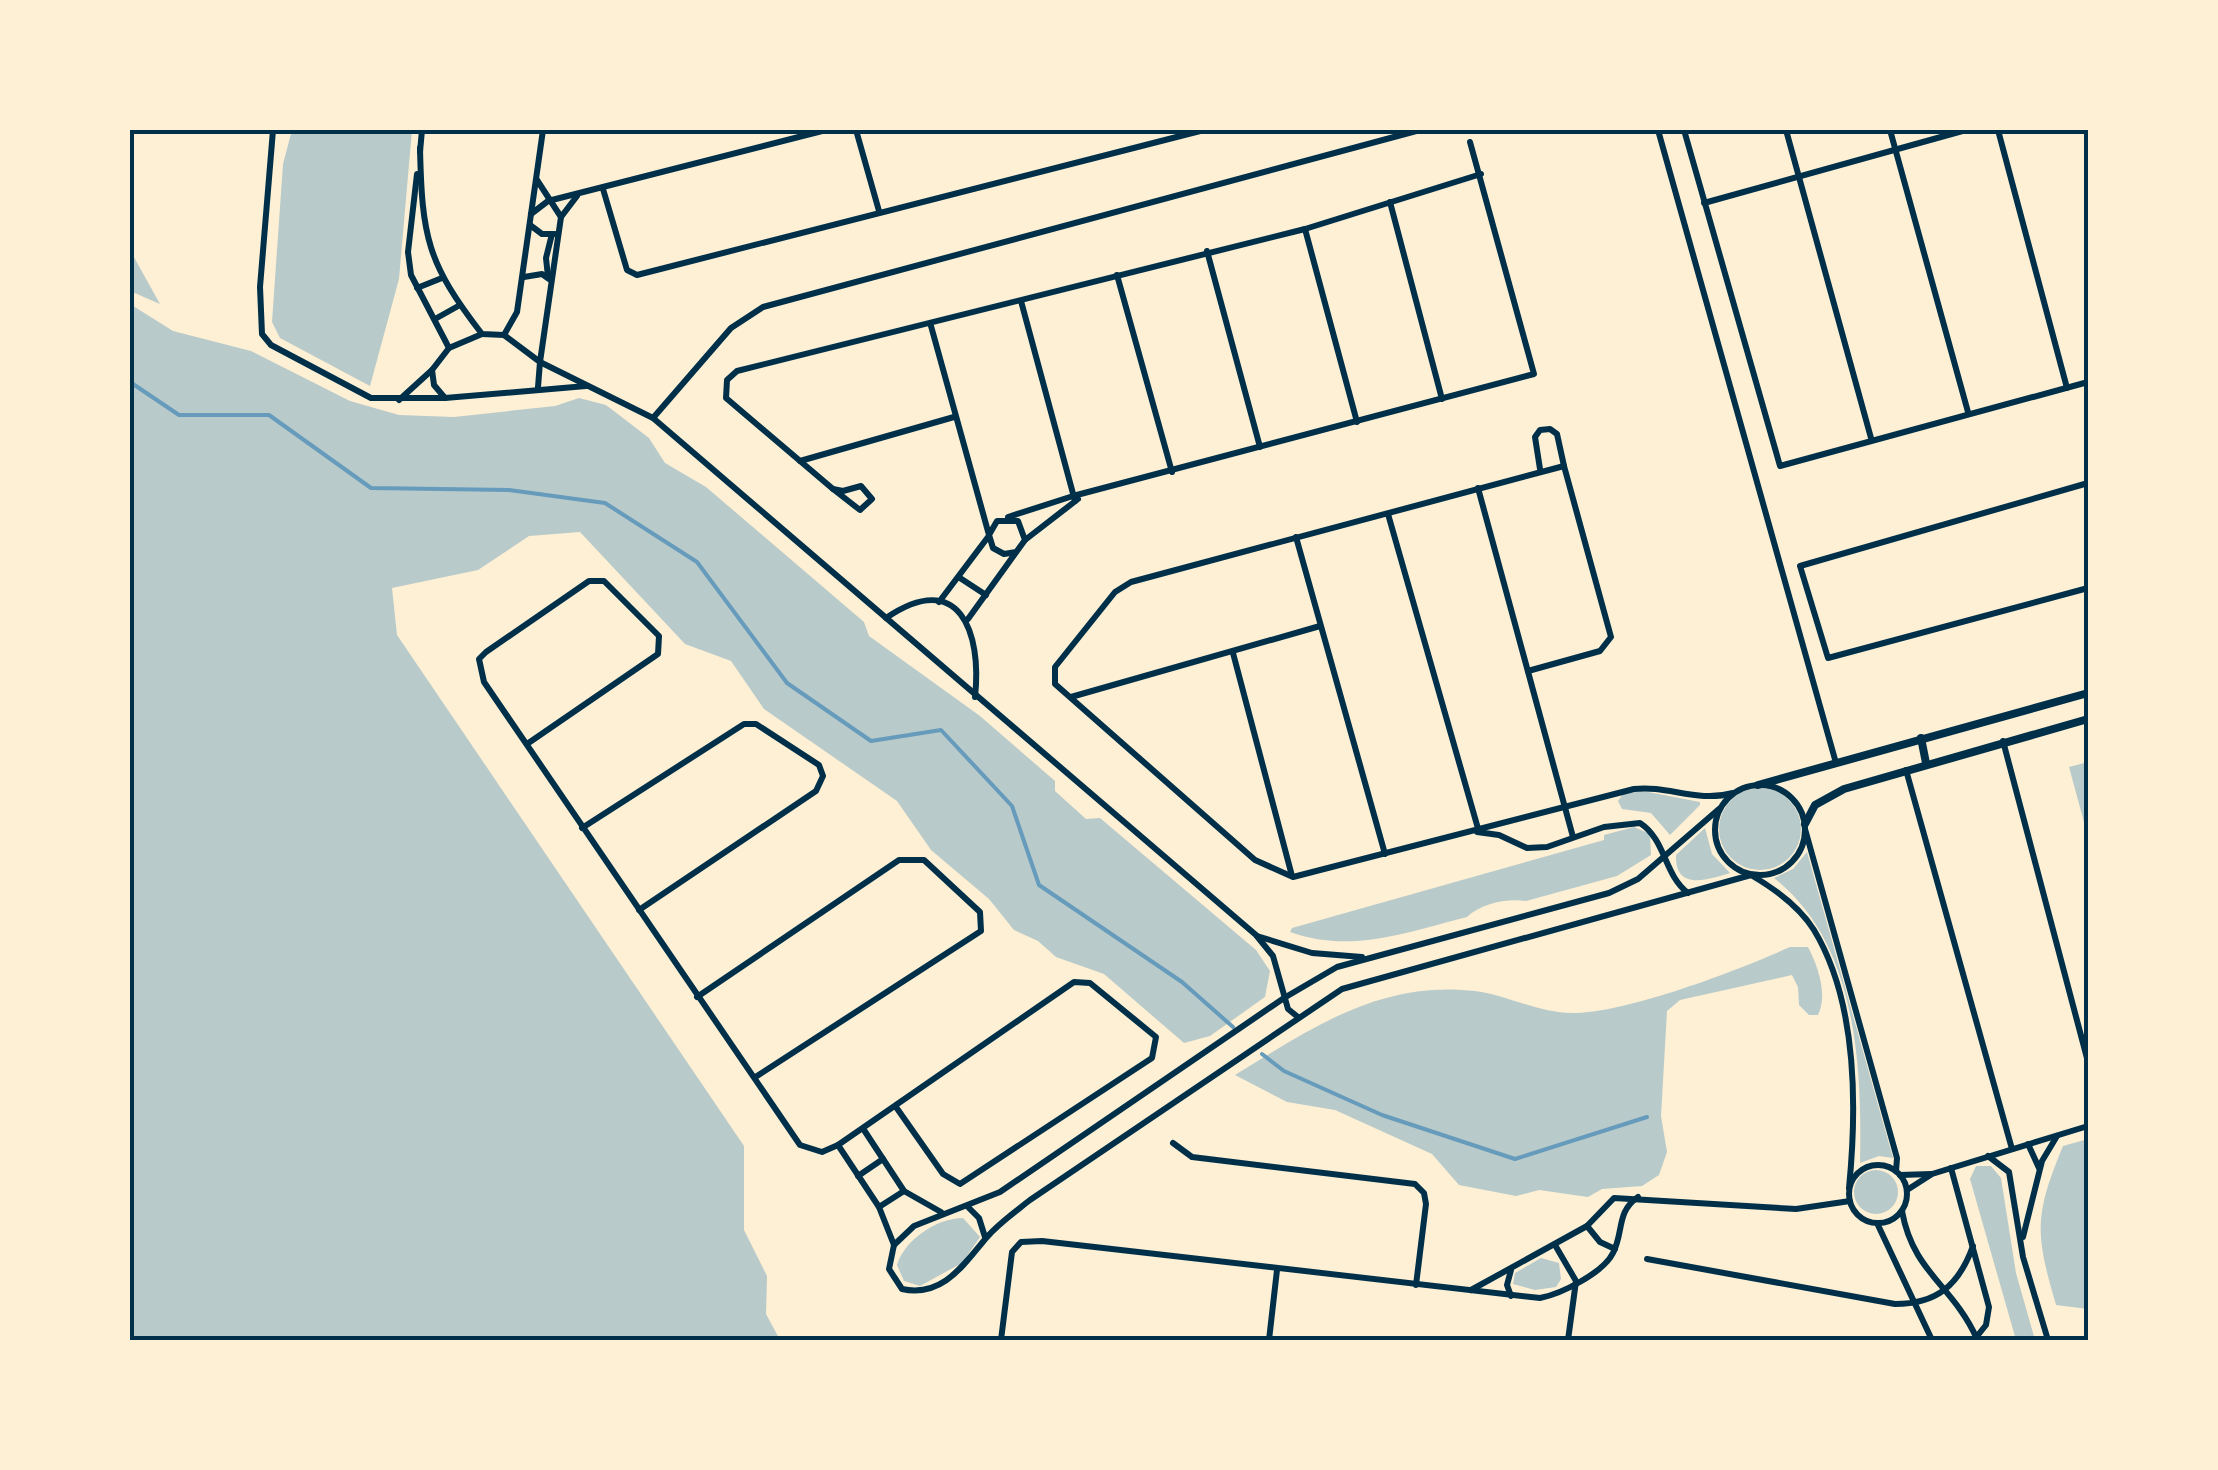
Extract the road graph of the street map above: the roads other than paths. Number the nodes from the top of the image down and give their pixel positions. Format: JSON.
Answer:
{"nodes":[{"id":1,"x":273,"y":130,"type":"edge"},
{"id":2,"x":422,"y":130,"type":"edge"},
{"id":3,"x":543,"y":130,"type":"edge"},
{"id":4,"x":826,"y":130,"type":"edge"},
{"id":5,"x":856,"y":130,"type":"edge"},
{"id":6,"x":1204,"y":130,"type":"edge"},
{"id":7,"x":1420,"y":130,"type":"edge"},
{"id":8,"x":1658,"y":130,"type":"edge"},
{"id":9,"x":1684,"y":130,"type":"edge"},
{"id":10,"x":1786,"y":130,"type":"edge"},
{"id":11,"x":1890,"y":130,"type":"edge"},
{"id":12,"x":1966,"y":130,"type":"edge"},
{"id":13,"x":1998,"y":130,"type":"edge"},
{"id":14,"x":1193,"y":132,"type":"edge"},
{"id":15,"x":1470,"y":142,"type":"dead end"},
{"id":16,"x":420,"y":148,"type":"junction"},
{"id":17,"x":1895,"y":150,"type":"junction"},
{"id":18,"x":1481,"y":174,"type":"junction"},
{"id":19,"x":1798,"y":177,"type":"junction"},
{"id":20,"x":536,"y":178,"type":"junction"},
{"id":21,"x":603,"y":189,"type":"junction"},
{"id":22,"x":577,"y":196,"type":"junction"},
{"id":23,"x":548,"y":201,"type":"junction"},
{"id":24,"x":1390,"y":202,"type":"junction"},
{"id":25,"x":1704,"y":203,"type":"junction"},
{"id":26,"x":878,"y":211,"type":"junction"},
{"id":27,"x":531,"y":214,"type":"junction"},
{"id":28,"x":561,"y":218,"type":"junction"},
{"id":29,"x":530,"y":225,"type":"junction"},
{"id":30,"x":1305,"y":228,"type":"junction"},
{"id":31,"x":556,"y":233,"type":"junction"},
{"id":32,"x":1207,"y":251,"type":"junction"},
{"id":33,"x":1118,"y":275,"type":"junction"},
{"id":34,"x":442,"y":278,"type":"junction"},
{"id":35,"x":523,"y":278,"type":"junction"},
{"id":36,"x":550,"y":281,"type":"junction"},
{"id":37,"x":418,"y":288,"type":"junction"},
{"id":38,"x":1021,"y":301,"type":"junction"},
{"id":39,"x":460,"y":305,"type":"junction"},
{"id":40,"x":435,"y":319,"type":"junction"},
{"id":41,"x":930,"y":326,"type":"junction"},
{"id":42,"x":482,"y":334,"type":"junction"},
{"id":43,"x":504,"y":336,"type":"junction"},
{"id":44,"x":449,"y":348,"type":"junction"},
{"id":45,"x":540,"y":362,"type":"junction"},
{"id":46,"x":432,"y":370,"type":"junction"},
{"id":47,"x":2088,"y":382,"type":"edge"},
{"id":48,"x":587,"y":386,"type":"junction"},
{"id":49,"x":538,"y":387,"type":"junction"},
{"id":50,"x":2067,"y":388,"type":"junction"},
{"id":51,"x":444,"y":398,"type":"junction"},
{"id":52,"x":1442,"y":400,"type":"junction"},
{"id":53,"x":398,"y":401,"type":"junction"},
{"id":54,"x":1968,"y":412,"type":"junction"},
{"id":55,"x":954,"y":416,"type":"junction"},
{"id":56,"x":653,"y":418,"type":"junction"},
{"id":57,"x":1357,"y":422,"type":"junction"},
{"id":58,"x":1870,"y":438,"type":"junction"},
{"id":59,"x":1260,"y":447,"type":"junction"},
{"id":60,"x":800,"y":461,"type":"junction"},
{"id":61,"x":1564,"y":466,"type":"junction"},
{"id":62,"x":1540,"y":469,"type":"junction"},
{"id":63,"x":1172,"y":472,"type":"junction"},
{"id":64,"x":2088,"y":483,"type":"edge"},
{"id":65,"x":832,"y":488,"type":"junction"},
{"id":66,"x":1478,"y":488,"type":"junction"},
{"id":67,"x":1074,"y":498,"type":"junction"},
{"id":68,"x":980,"y":511,"type":"junction"},
{"id":69,"x":1388,"y":514,"type":"junction"},
{"id":70,"x":1008,"y":518,"type":"junction"},
{"id":71,"x":997,"y":520,"type":"junction"},
{"id":72,"x":989,"y":536,"type":"junction"},
{"id":73,"x":1296,"y":537,"type":"junction"},
{"id":74,"x":1021,"y":547,"type":"junction"},
{"id":75,"x":960,"y":578,"type":"junction"},
{"id":76,"x":2088,"y":588,"type":"edge"},
{"id":77,"x":986,"y":595,"type":"junction"},
{"id":78,"x":939,"y":602,"type":"junction"},
{"id":79,"x":886,"y":618,"type":"junction"},
{"id":80,"x":968,"y":620,"type":"junction"},
{"id":81,"x":1320,"y":626,"type":"junction"},
{"id":82,"x":1233,"y":653,"type":"junction"},
{"id":83,"x":1528,"y":671,"type":"junction"},
{"id":84,"x":2088,"y":693,"type":"edge"},
{"id":85,"x":1071,"y":696,"type":"junction"},
{"id":86,"x":975,"y":698,"type":"junction"},
{"id":87,"x":2088,"y":719,"type":"edge"},
{"id":88,"x":1921,"y":738,"type":"junction"},
{"id":89,"x":2004,"y":742,"type":"junction"},
{"id":90,"x":527,"y":744,"type":"junction"},
{"id":91,"x":1836,"y":763,"type":"junction"},
{"id":92,"x":1926,"y":763,"type":"junction"},
{"id":93,"x":1906,"y":769,"type":"junction"},
{"id":94,"x":1758,"y":784,"type":"junction"},
{"id":95,"x":1733,"y":794,"type":"junction"},
{"id":96,"x":1563,"y":804,"type":"junction"},
{"id":97,"x":1719,"y":809,"type":"junction"},
{"id":98,"x":1805,"y":826,"type":"junction"},
{"id":99,"x":582,"y":828,"type":"junction"},
{"id":100,"x":1475,"y":831,"type":"junction"},
{"id":101,"x":1573,"y":838,"type":"junction"},
{"id":102,"x":1385,"y":854,"type":"junction"},
{"id":103,"x":1665,"y":856,"type":"junction"},
{"id":104,"x":1750,"y":875,"type":"junction"},
{"id":105,"x":1293,"y":877,"type":"junction"},
{"id":106,"x":1688,"y":893,"type":"junction"},
{"id":107,"x":639,"y":910,"type":"junction"},
{"id":108,"x":1256,"y":935,"type":"junction"},
{"id":109,"x":1364,"y":958,"type":"junction"},
{"id":110,"x":697,"y":996,"type":"junction"},
{"id":111,"x":1284,"y":998,"type":"junction"},
{"id":112,"x":1298,"y":1017,"type":"junction"},
{"id":113,"x":2088,"y":1062,"type":"edge"},
{"id":114,"x":757,"y":1076,"type":"junction"},
{"id":115,"x":896,"y":1106,"type":"junction"},
{"id":116,"x":2088,"y":1126,"type":"edge"},
{"id":117,"x":864,"y":1130,"type":"junction"},
{"id":118,"x":2058,"y":1135,"type":"junction"},
{"id":119,"x":1174,"y":1142,"type":"dead end"},
{"id":120,"x":2028,"y":1144,"type":"junction"},
{"id":121,"x":838,"y":1145,"type":"junction"},
{"id":122,"x":2012,"y":1149,"type":"junction"},
{"id":123,"x":1988,"y":1156,"type":"junction"},
{"id":124,"x":883,"y":1159,"type":"junction"},
{"id":125,"x":1951,"y":1168,"type":"junction"},
{"id":126,"x":2039,"y":1169,"type":"junction"},
{"id":127,"x":1898,"y":1173,"type":"junction"},
{"id":128,"x":1932,"y":1174,"type":"junction"},
{"id":129,"x":858,"y":1176,"type":"junction"},
{"id":130,"x":1849,"y":1188,"type":"junction"},
{"id":131,"x":904,"y":1190,"type":"junction"},
{"id":132,"x":1907,"y":1190,"type":"junction"},
{"id":133,"x":1638,"y":1198,"type":"junction"},
{"id":134,"x":1850,"y":1201,"type":"junction"},
{"id":135,"x":879,"y":1208,"type":"junction"},
{"id":136,"x":968,"y":1208,"type":"junction"},
{"id":137,"x":1902,"y":1211,"type":"junction"},
{"id":138,"x":942,"y":1212,"type":"junction"},
{"id":139,"x":1877,"y":1223,"type":"junction"},
{"id":140,"x":1587,"y":1226,"type":"junction"},
{"id":141,"x":985,"y":1238,"type":"junction"},
{"id":142,"x":894,"y":1245,"type":"junction"},
{"id":143,"x":1556,"y":1245,"type":"junction"},
{"id":144,"x":1972,"y":1246,"type":"junction"},
{"id":145,"x":1615,"y":1248,"type":"junction"},
{"id":146,"x":2022,"y":1248,"type":"junction"},
{"id":147,"x":1647,"y":1259,"type":"dead end"},
{"id":148,"x":1511,"y":1269,"type":"junction"},
{"id":149,"x":1277,"y":1270,"type":"junction"},
{"id":150,"x":1576,"y":1282,"type":"junction"},
{"id":151,"x":1416,"y":1284,"type":"junction"},
{"id":152,"x":1948,"y":1289,"type":"junction"},
{"id":153,"x":1468,"y":1292,"type":"junction"},
{"id":154,"x":1511,"y":1296,"type":"junction"},
{"id":155,"x":1918,"y":1304,"type":"junction"},
{"id":156,"x":1976,"y":1339,"type":"edge"},
{"id":157,"x":1001,"y":1340,"type":"edge"},
{"id":158,"x":1011,"y":1340,"type":"edge"},
{"id":159,"x":1269,"y":1340,"type":"edge"},
{"id":160,"x":1568,"y":1340,"type":"edge"},
{"id":161,"x":1932,"y":1340,"type":"edge"},
{"id":162,"x":2048,"y":1340,"type":"edge"}],
"edges":[{"from":1,"to":53,"type":"street"},
{"from":2,"to":16,"type":"street"},
{"from":3,"to":20,"type":"street"},
{"from":4,"to":21,"type":"street"},
{"from":5,"to":26,"type":"street"},
{"from":6,"to":14,"type":"street"},
{"from":7,"to":56,"type":"street"},
{"from":8,"to":91,"type":"street"},
{"from":9,"to":25,"type":"street"},
{"from":10,"to":19,"type":"street"},
{"from":11,"to":17,"type":"street"},
{"from":12,"to":17,"type":"street"},
{"from":13,"to":50,"type":"street"},
{"from":14,"to":26,"type":"street"},
{"from":15,"to":18,"type":"street"},
{"from":16,"to":34,"type":"street"},
{"from":16,"to":37,"type":"street"},
{"from":17,"to":19,"type":"street"},
{"from":17,"to":54,"type":"street"},
{"from":18,"to":24,"type":"street"},
{"from":18,"to":52,"type":"street"},
{"from":19,"to":25,"type":"street"},
{"from":19,"to":58,"type":"street"},
{"from":20,"to":23,"type":"street"},
{"from":20,"to":27,"type":"street"},
{"from":21,"to":22,"type":"street"},
{"from":21,"to":26,"type":"street"},
{"from":22,"to":23,"type":"street"},
{"from":22,"to":28,"type":"street"},
{"from":23,"to":27,"type":"street"},
{"from":23,"to":28,"type":"street"},
{"from":24,"to":30,"type":"street"},
{"from":24,"to":52,"type":"street"},
{"from":25,"to":58,"type":"street"},
{"from":27,"to":29,"type":"street"},
{"from":28,"to":31,"type":"street"},
{"from":29,"to":31,"type":"street"},
{"from":29,"to":35,"type":"street"},
{"from":30,"to":32,"type":"street"},
{"from":30,"to":57,"type":"street"},
{"from":31,"to":36,"type":"street"},
{"from":32,"to":33,"type":"street"},
{"from":32,"to":59,"type":"street"},
{"from":33,"to":38,"type":"street"},
{"from":33,"to":63,"type":"street"},
{"from":34,"to":37,"type":"street"},
{"from":34,"to":39,"type":"street"},
{"from":35,"to":36,"type":"street"},
{"from":35,"to":43,"type":"street"},
{"from":36,"to":45,"type":"street"},
{"from":37,"to":40,"type":"street"},
{"from":38,"to":41,"type":"street"},
{"from":38,"to":67,"type":"street"},
{"from":39,"to":40,"type":"street"},
{"from":39,"to":42,"type":"street"},
{"from":40,"to":44,"type":"street"},
{"from":41,"to":55,"type":"street"},
{"from":41,"to":60,"type":"street"},
{"from":42,"to":43,"type":"street"},
{"from":42,"to":44,"type":"street"},
{"from":43,"to":45,"type":"street"},
{"from":44,"to":46,"type":"street"},
{"from":45,"to":48,"type":"street"},
{"from":45,"to":49,"type":"street"},
{"from":46,"to":51,"type":"street"},
{"from":46,"to":53,"type":"street"},
{"from":47,"to":50,"type":"street"},
{"from":48,"to":49,"type":"street"},
{"from":48,"to":56,"type":"street"},
{"from":49,"to":51,"type":"street"},
{"from":50,"to":54,"type":"street"},
{"from":51,"to":53,"type":"street"},
{"from":52,"to":57,"type":"street"},
{"from":54,"to":58,"type":"street"},
{"from":55,"to":60,"type":"street"},
{"from":55,"to":68,"type":"street"},
{"from":56,"to":79,"type":"street"},
{"from":57,"to":59,"type":"street"},
{"from":59,"to":63,"type":"street"},
{"from":60,"to":65,"type":"street"},
{"from":61,"to":62,"type":"street"},
{"from":61,"to":62,"type":"street"},
{"from":61,"to":83,"type":"street"},
{"from":62,"to":66,"type":"street"},
{"from":63,"to":67,"type":"street"},
{"from":64,"to":76,"type":"street"},
{"from":65,"to":65,"type":"street"},
{"from":66,"to":69,"type":"street"},
{"from":66,"to":83,"type":"street"},
{"from":67,"to":70,"type":"street"},
{"from":67,"to":74,"type":"street"},
{"from":68,"to":71,"type":"street"},
{"from":68,"to":72,"type":"street"},
{"from":69,"to":73,"type":"street"},
{"from":69,"to":100,"type":"street"},
{"from":70,"to":71,"type":"street"},
{"from":70,"to":74,"type":"street"},
{"from":71,"to":72,"type":"street"},
{"from":72,"to":74,"type":"street"},
{"from":72,"to":75,"type":"street"},
{"from":73,"to":81,"type":"street"},
{"from":73,"to":85,"type":"street"},
{"from":74,"to":77,"type":"street"},
{"from":75,"to":77,"type":"street"},
{"from":75,"to":78,"type":"street"},
{"from":77,"to":80,"type":"street"},
{"from":78,"to":79,"type":"street"},
{"from":78,"to":80,"type":"street"},
{"from":79,"to":86,"type":"street"},
{"from":80,"to":86,"type":"street"},
{"from":81,"to":82,"type":"street"},
{"from":81,"to":102,"type":"street"},
{"from":82,"to":85,"type":"street"},
{"from":82,"to":105,"type":"street"},
{"from":83,"to":96,"type":"street"},
{"from":84,"to":88,"type":"street"},
{"from":85,"to":105,"type":"street"},
{"from":86,"to":108,"type":"street"},
{"from":87,"to":89,"type":"street"},
{"from":88,"to":91,"type":"street"},
{"from":88,"to":92,"type":"street"},
{"from":89,"to":92,"type":"street"},
{"from":89,"to":113,"type":"street"},
{"from":90,"to":90,"type":"street"},
{"from":90,"to":99,"type":"street"},
{"from":91,"to":94,"type":"street"},
{"from":92,"to":93,"type":"street"},
{"from":93,"to":98,"type":"street"},
{"from":93,"to":122,"type":"street"},
{"from":94,"to":95,"type":"street"},
{"from":94,"to":98,"type":"street"},
{"from":95,"to":96,"type":"street"},
{"from":95,"to":97,"type":"street"},
{"from":96,"to":100,"type":"street"},
{"from":96,"to":101,"type":"street"},
{"from":97,"to":103,"type":"street"},
{"from":97,"to":104,"type":"street"},
{"from":98,"to":104,"type":"street"},
{"from":98,"to":127,"type":"street"},
{"from":99,"to":107,"type":"street"},
{"from":99,"to":107,"type":"street"},
{"from":100,"to":101,"type":"street"},
{"from":100,"to":102,"type":"street"},
{"from":101,"to":103,"type":"street"},
{"from":102,"to":105,"type":"street"},
{"from":103,"to":106,"type":"street"},
{"from":103,"to":109,"type":"street"},
{"from":104,"to":106,"type":"street"},
{"from":104,"to":130,"type":"street"},
{"from":106,"to":112,"type":"street"},
{"from":107,"to":110,"type":"street"},
{"from":108,"to":109,"type":"street"},
{"from":108,"to":111,"type":"street"},
{"from":109,"to":111,"type":"street"},
{"from":110,"to":114,"type":"street"},
{"from":110,"to":114,"type":"street"},
{"from":111,"to":112,"type":"street"},
{"from":111,"to":136,"type":"street"},
{"from":112,"to":141,"type":"street"},
{"from":114,"to":121,"type":"street"},
{"from":115,"to":115,"type":"street"},
{"from":115,"to":117,"type":"street"},
{"from":116,"to":118,"type":"street"},
{"from":117,"to":121,"type":"street"},
{"from":117,"to":124,"type":"street"},
{"from":118,"to":120,"type":"street"},
{"from":118,"to":126,"type":"street"},
{"from":119,"to":151,"type":"street"},
{"from":120,"to":122,"type":"street"},
{"from":120,"to":126,"type":"street"},
{"from":121,"to":129,"type":"street"},
{"from":122,"to":123,"type":"street"},
{"from":123,"to":125,"type":"street"},
{"from":123,"to":146,"type":"street"},
{"from":124,"to":129,"type":"street"},
{"from":124,"to":131,"type":"street"},
{"from":125,"to":128,"type":"street"},
{"from":125,"to":144,"type":"street"},
{"from":126,"to":146,"type":"street"},
{"from":127,"to":128,"type":"street"},
{"from":127,"to":130,"type":"street"},
{"from":127,"to":132,"type":"street"},
{"from":128,"to":132,"type":"street"},
{"from":129,"to":135,"type":"street"},
{"from":130,"to":134,"type":"street"},
{"from":131,"to":135,"type":"street"},
{"from":131,"to":138,"type":"street"},
{"from":132,"to":137,"type":"street"},
{"from":133,"to":134,"type":"street"},
{"from":133,"to":140,"type":"street"},
{"from":133,"to":145,"type":"street"},
{"from":134,"to":139,"type":"street"},
{"from":135,"to":142,"type":"street"},
{"from":136,"to":138,"type":"street"},
{"from":136,"to":141,"type":"street"},
{"from":137,"to":139,"type":"street"},
{"from":137,"to":152,"type":"street"},
{"from":138,"to":142,"type":"street"},
{"from":139,"to":155,"type":"street"},
{"from":140,"to":143,"type":"street"},
{"from":140,"to":145,"type":"street"},
{"from":141,"to":142,"type":"street"},
{"from":143,"to":148,"type":"street"},
{"from":143,"to":150,"type":"street"},
{"from":144,"to":152,"type":"street"},
{"from":144,"to":156,"type":"street"},
{"from":145,"to":150,"type":"street"},
{"from":146,"to":162,"type":"street"},
{"from":147,"to":155,"type":"street"},
{"from":148,"to":153,"type":"street"},
{"from":148,"to":154,"type":"street"},
{"from":149,"to":151,"type":"street"},
{"from":149,"to":157,"type":"street"},
{"from":149,"to":159,"type":"street"},
{"from":150,"to":154,"type":"street"},
{"from":150,"to":160,"type":"street"},
{"from":151,"to":153,"type":"street"},
{"from":152,"to":155,"type":"street"},
{"from":152,"to":156,"type":"street"},
{"from":153,"to":154,"type":"street"},
{"from":155,"to":161,"type":"street"},
{"from":157,"to":158,"type":"street"}]}
